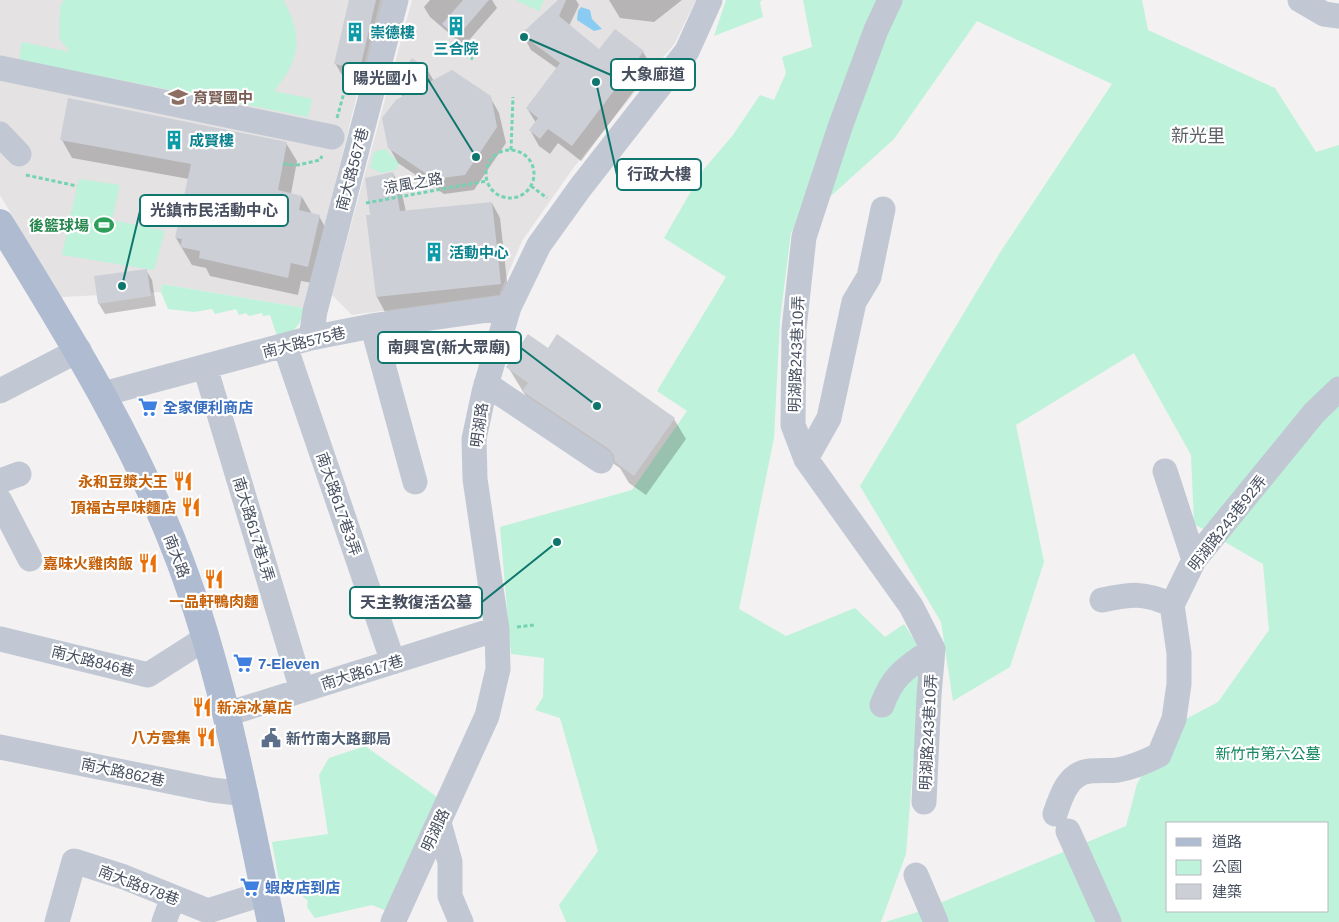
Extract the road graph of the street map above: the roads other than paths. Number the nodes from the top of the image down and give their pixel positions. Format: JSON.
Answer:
{"nodes":[{"id":1,"x":396,"y":0,"type":"edge"},
{"id":2,"x":710,"y":0,"type":"edge"},
{"id":3,"x":890,"y":0,"type":"edge"},
{"id":4,"x":1300,"y":0,"type":"edge"},
{"id":5,"x":1339,"y":16,"type":"edge"},
{"id":6,"x":0,"y":68,"type":"edge"},
{"id":7,"x":0,"y":134,"type":"edge"},
{"id":8,"x":332,"y":137,"type":"dead end"},
{"id":9,"x":20,"y":164,"type":"road end"},
{"id":10,"x":883,"y":209,"type":"dead end"},
{"id":11,"x":0,"y":223,"type":"edge"},
{"id":12,"x":509,"y":307,"type":"junction"},
{"id":13,"x":312,"y":338,"type":"junction"},
{"id":14,"x":376,"y":339,"type":"dead end"},
{"id":15,"x":285,"y":346,"type":"junction"},
{"id":16,"x":78,"y":350,"type":"junction"},
{"id":17,"x":205,"y":367,"type":"junction"},
{"id":18,"x":486,"y":384,"type":"junction"},
{"id":19,"x":1339,"y":389,"type":"edge"},
{"id":20,"x":0,"y":391,"type":"edge"},
{"id":21,"x":103,"y":394,"type":"junction"},
{"id":22,"x":806,"y":459,"type":"junction"},
{"id":23,"x":601,"y":461,"type":"dead end"},
{"id":24,"x":1165,"y":471,"type":"dead end"},
{"id":25,"x":415,"y":482,"type":"dead end"},
{"id":26,"x":0,"y":501,"type":"edge"},
{"id":27,"x":30,"y":559,"type":"dead end"},
{"id":28,"x":1194,"y":560,"type":"junction"},
{"id":29,"x":1102,"y":600,"type":"dead end"},
{"id":30,"x":1172,"y":605,"type":"junction"},
{"id":31,"x":497,"y":630,"type":"junction"},
{"id":32,"x":206,"y":638,"type":"junction"},
{"id":33,"x":0,"y":639,"type":"edge"},
{"id":34,"x":934,"y":649,"type":"junction"},
{"id":35,"x":393,"y":662,"type":"junction"},
{"id":36,"x":302,"y":690,"type":"junction"},
{"id":37,"x":882,"y":705,"type":"dead end"},
{"id":38,"x":227,"y":714,"type":"junction"},
{"id":39,"x":0,"y":746,"type":"edge"},
{"id":40,"x":246,"y":794,"type":"junction"},
{"id":41,"x":924,"y":802,"type":"dead end"},
{"id":42,"x":438,"y":823,"type":"junction"},
{"id":43,"x":916,"y":875,"type":"dead end"},
{"id":44,"x":265,"y":893,"type":"junction"},
{"id":45,"x":173,"y":897,"type":"junction"},
{"id":46,"x":57,"y":922,"type":"edge"},
{"id":47,"x":164,"y":922,"type":"edge"},
{"id":48,"x":271,"y":922,"type":"edge"},
{"id":49,"x":392,"y":922,"type":"edge"},
{"id":50,"x":461,"y":922,"type":"edge"},
{"id":51,"x":936,"y":922,"type":"edge"},
{"id":52,"x":1109,"y":922,"type":"edge"}],
"edges":[{"from":1,"to":13,"type":"street","name":"南大路567巷"},
{"from":2,"to":12,"type":"street","name":"明湖路"},
{"from":3,"to":22,"type":"street","name":"明湖路243巷10弄"},
{"from":4,"to":5,"type":"street"},
{"from":6,"to":8,"type":"street"},
{"from":7,"to":9,"type":"street"},
{"from":10,"to":22,"type":"street"},
{"from":11,"to":16,"type":"main road","name":"南大路"},
{"from":12,"to":13,"type":"street","name":"南大路575巷"},
{"from":12,"to":18,"type":"street","name":"明湖路"},
{"from":13,"to":15,"type":"street","name":"南大路575巷"},
{"from":14,"to":25,"type":"street"},
{"from":15,"to":17,"type":"street","name":"南大路575巷"},
{"from":15,"to":35,"type":"street","name":"南大路617巷3弄"},
{"from":16,"to":20,"type":"street"},
{"from":16,"to":21,"type":"main road","name":"南大路"},
{"from":17,"to":21,"type":"street","name":"南大路575巷"},
{"from":17,"to":36,"type":"street","name":"南大路617巷1弄"},
{"from":18,"to":23,"type":"street"},
{"from":18,"to":31,"type":"street","name":"明湖路"},
{"from":19,"to":28,"type":"street","name":"明湖路243巷92弄"},
{"from":21,"to":32,"type":"main road","name":"南大路"},
{"from":22,"to":34,"type":"street","name":"明湖路243巷10弄"},
{"from":24,"to":28,"type":"street"},
{"from":26,"to":27,"type":"street"},
{"from":28,"to":30,"type":"street","name":"明湖路243巷92弄"},
{"from":29,"to":30,"type":"street"},
{"from":30,"to":52,"type":"street"},
{"from":31,"to":35,"type":"street","name":"南大路617巷"},
{"from":31,"to":42,"type":"street","name":"明湖路"},
{"from":32,"to":33,"type":"street","name":"南大路846巷"},
{"from":32,"to":38,"type":"main road","name":"南大路"},
{"from":34,"to":37,"type":"street"},
{"from":34,"to":41,"type":"street","name":"明湖路243巷10弄"},
{"from":35,"to":36,"type":"street","name":"南大路617巷"},
{"from":36,"to":38,"type":"street","name":"南大路617巷"},
{"from":38,"to":40,"type":"main road","name":"南大路"},
{"from":39,"to":40,"type":"street","name":"南大路862巷"},
{"from":40,"to":44,"type":"main road","name":"南大路"},
{"from":42,"to":49,"type":"street","name":"明湖路"},
{"from":42,"to":50,"type":"street"},
{"from":43,"to":51,"type":"street"},
{"from":44,"to":45,"type":"street","name":"南大路878巷"},
{"from":44,"to":48,"type":"main road","name":"南大路"},
{"from":45,"to":46,"type":"street","name":"南大路878巷"},
{"from":45,"to":47,"type":"street"}]}
